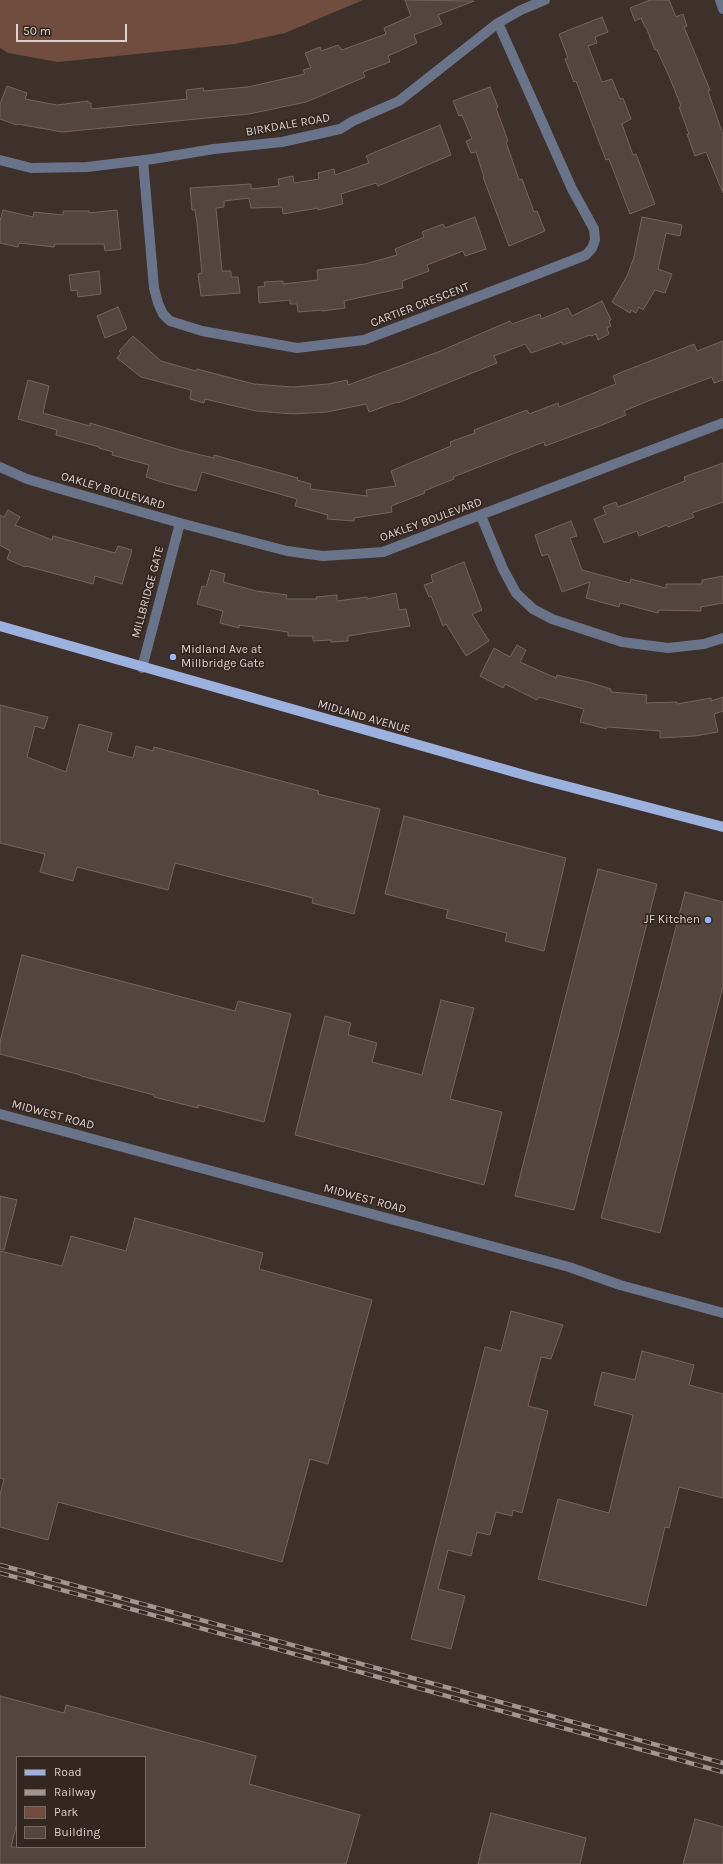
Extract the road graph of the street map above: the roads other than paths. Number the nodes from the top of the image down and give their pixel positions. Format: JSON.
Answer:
{"nodes":[{"id":1,"x":545,"y":0,"type":"edge"},
{"id":2,"x":720,"y":0,"type":"edge"},
{"id":3,"x":723,"y":9,"type":"edge"},
{"id":4,"x":498,"y":23,"type":"junction"},
{"id":5,"x":0,"y":160,"type":"edge"},
{"id":6,"x":143,"y":160,"type":"junction"},
{"id":7,"x":723,"y":423,"type":"edge"},
{"id":8,"x":0,"y":466,"type":"edge"},
{"id":9,"x":481,"y":516,"type":"junction"},
{"id":10,"x":180,"y":523,"type":"junction"},
{"id":11,"x":0,"y":626,"type":"edge"},
{"id":12,"x":723,"y":638,"type":"edge"},
{"id":13,"x":142,"y":668,"type":"junction"},
{"id":14,"x":723,"y":827,"type":"edge"},
{"id":15,"x":0,"y":1114,"type":"edge"},
{"id":16,"x":723,"y":1313,"type":"edge"}],
"edges":[{"from":1,"to":4,"type":"street","name":"BIRKDALE ROAD"},
{"from":2,"to":3,"type":"street"},
{"from":4,"to":6,"type":"street","name":"BIRKDALE ROAD"},
{"from":4,"to":6,"type":"street","name":"CARTIER CRESCENT"},
{"from":5,"to":6,"type":"street","name":"BIRKDALE ROAD"},
{"from":7,"to":9,"type":"street","name":"OAKLEY BOULEVARD"},
{"from":8,"to":10,"type":"street","name":"OAKLEY BOULEVARD"},
{"from":9,"to":10,"type":"street","name":"OAKLEY BOULEVARD"},
{"from":9,"to":12,"type":"street"},
{"from":10,"to":13,"type":"street","name":"MILLBRIDGE GATE"},
{"from":11,"to":13,"type":"main road","name":"MIDLAND AVENUE"},
{"from":13,"to":14,"type":"main road","name":"MIDLAND AVENUE"},
{"from":15,"to":16,"type":"street","name":"MIDWEST ROAD"}]}
